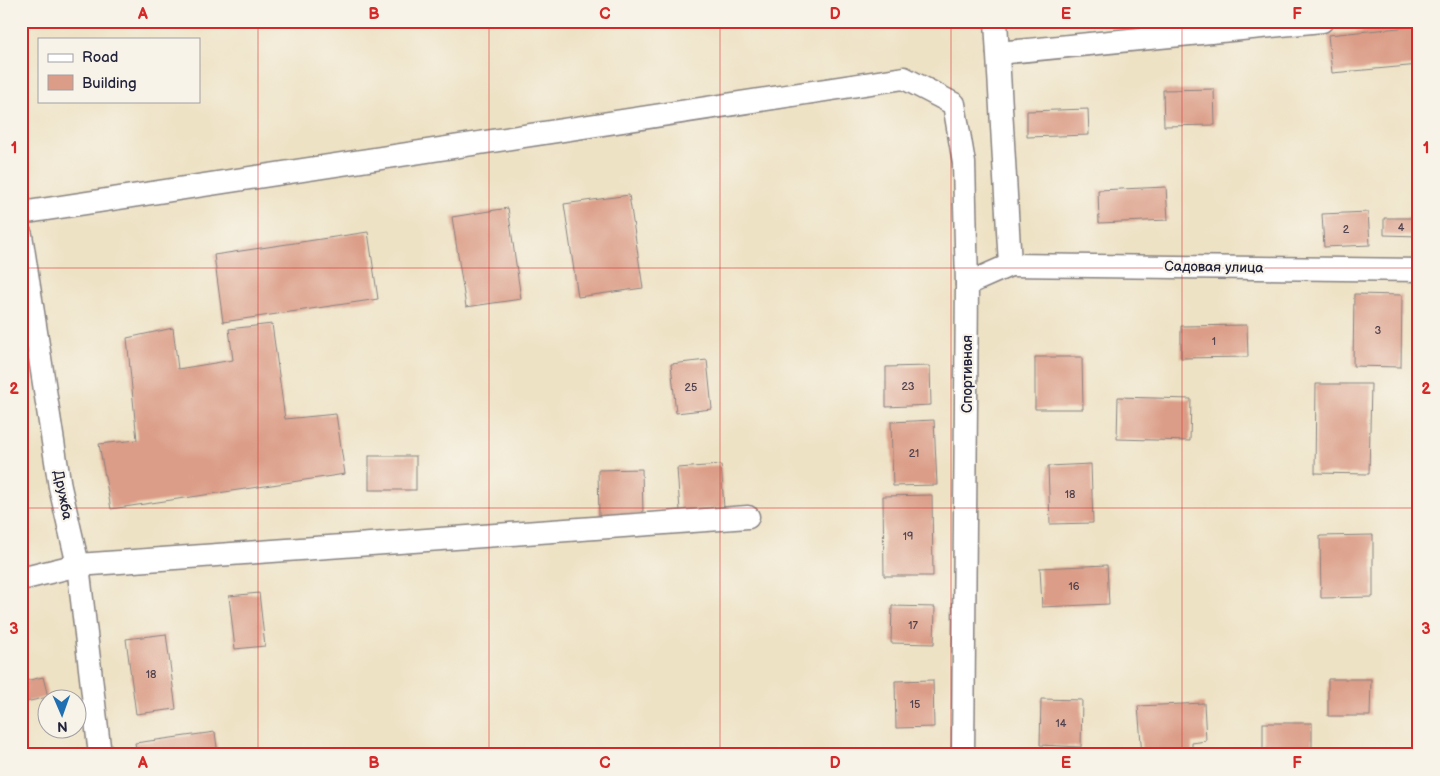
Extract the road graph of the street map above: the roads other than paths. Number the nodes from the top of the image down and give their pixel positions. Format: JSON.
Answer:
{"nodes":[{"id":1,"x":996,"y":21,"type":"edge"},
{"id":2,"x":1313,"y":22,"type":"edge"},
{"id":3,"x":998,"y":53,"type":"junction"},
{"id":4,"x":21,"y":213,"type":"edge"},
{"id":5,"x":21,"y":235,"type":"edge"},
{"id":6,"x":1010,"y":265,"type":"junction"},
{"id":7,"x":1419,"y":270,"type":"edge"},
{"id":8,"x":968,"y":284,"type":"junction"},
{"id":9,"x":748,"y":517,"type":"dead end"},
{"id":10,"x":78,"y":565,"type":"junction"},
{"id":11,"x":21,"y":579,"type":"edge"},
{"id":12,"x":100,"y":755,"type":"edge"},
{"id":13,"x":963,"y":755,"type":"edge"}],
"edges":[{"from":1,"to":3,"type":"street"},
{"from":2,"to":3,"type":"street"},
{"from":3,"to":6,"type":"street"},
{"from":4,"to":8,"type":"street","name":"Спортивная"},
{"from":5,"to":10,"type":"street","name":"Дружба"},
{"from":6,"to":7,"type":"street","name":"Садовая улица"},
{"from":6,"to":8,"type":"street"},
{"from":8,"to":13,"type":"street","name":"Спортивная"},
{"from":9,"to":10,"type":"street"},
{"from":10,"to":11,"type":"street"},
{"from":10,"to":12,"type":"street","name":"Дружба"}]}
